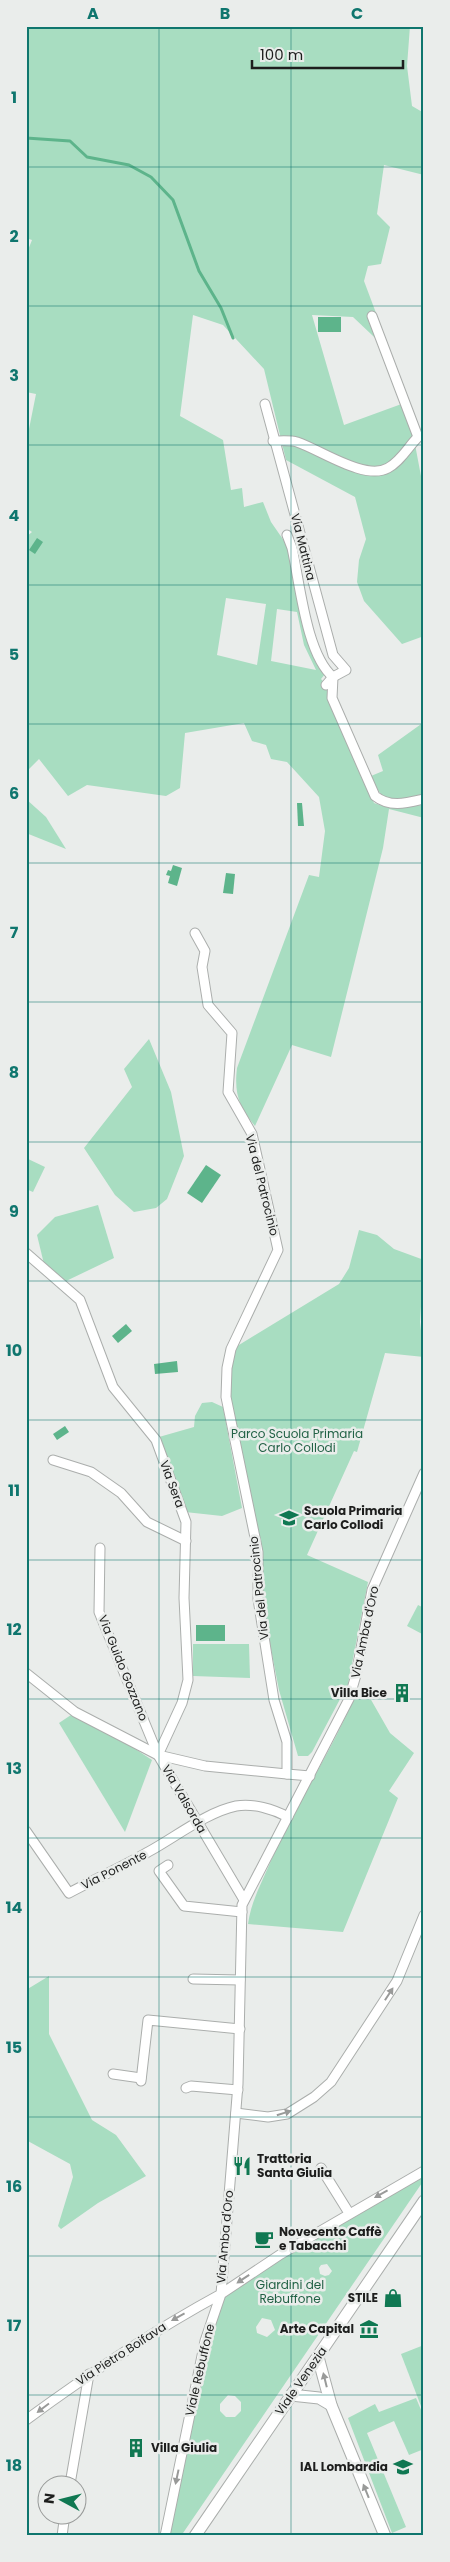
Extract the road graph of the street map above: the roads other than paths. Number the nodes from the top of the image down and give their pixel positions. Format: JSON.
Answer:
{"nodes":[{"id":1,"x":372,"y":316,"type":"dead end"},
{"id":2,"x":265,"y":404,"type":"dead end"},
{"id":3,"x":273,"y":441,"type":"junction"},
{"id":4,"x":287,"y":535,"type":"dead end"},
{"id":5,"x":333,"y":677,"type":"junction"},
{"id":6,"x":326,"y":685,"type":"dead end"},
{"id":7,"x":424,"y":799,"type":"edge"},
{"id":8,"x":195,"y":933,"type":"dead end"},
{"id":9,"x":26,"y":1253,"type":"edge"},
{"id":10,"x":53,"y":1460,"type":"dead end"},
{"id":11,"x":424,"y":1473,"type":"edge"},
{"id":12,"x":186,"y":1541,"type":"junction"},
{"id":13,"x":100,"y":1548,"type":"dead end"},
{"id":14,"x":26,"y":1673,"type":"edge"},
{"id":15,"x":158,"y":1755,"type":"junction"},
{"id":16,"x":287,"y":1774,"type":"junction"},
{"id":17,"x":310,"y":1776,"type":"junction"},
{"id":18,"x":288,"y":1817,"type":"junction"},
{"id":19,"x":198,"y":1824,"type":"junction"},
{"id":20,"x":26,"y":1831,"type":"edge"},
{"id":21,"x":168,"y":1865,"type":"dead end"},
{"id":22,"x":244,"y":1900,"type":"junction"},
{"id":23,"x":242,"y":1912,"type":"junction"},
{"id":24,"x":424,"y":1915,"type":"edge"},
{"id":25,"x":192,"y":1979,"type":"dead end"},
{"id":26,"x":240,"y":1980,"type":"junction"},
{"id":27,"x":240,"y":2029,"type":"junction"},
{"id":28,"x":113,"y":2074,"type":"dead end"},
{"id":29,"x":187,"y":2085,"type":"dead end"},
{"id":30,"x":238,"y":2090,"type":"junction"},
{"id":31,"x":236,"y":2114,"type":"junction"},
{"id":32,"x":321,"y":2168,"type":"dead end"},
{"id":33,"x":424,"y":2171,"type":"edge"},
{"id":34,"x":422,"y":2207,"type":"edge"},
{"id":35,"x":348,"y":2213,"type":"junction"},
{"id":36,"x":221,"y":2294,"type":"junction"},
{"id":37,"x":318,"y":2356,"type":"junction"},
{"id":38,"x":89,"y":2374,"type":"junction"},
{"id":39,"x":291,"y":2395,"type":"junction"},
{"id":40,"x":331,"y":2405,"type":"junction"},
{"id":41,"x":26,"y":2420,"type":"edge"},
{"id":42,"x":72,"y":2474,"type":"edge"},
{"id":43,"x":165,"y":2536,"type":"edge"},
{"id":44,"x":195,"y":2536,"type":"edge"},
{"id":45,"x":385,"y":2536,"type":"edge"}],
"edges":[{"from":1,"to":3,"type":"street"},
{"from":2,"to":3,"type":"street","name":"Via Mattina"},
{"from":3,"to":5,"type":"street","name":"Via Mattina"},
{"from":4,"to":5,"type":"street","name":"Via Mattina"},
{"from":5,"to":6,"type":"street","name":"Via Mattina"},
{"from":5,"to":7,"type":"street","name":"Via Mattina"},
{"from":8,"to":16,"type":"street","name":"Via del Patrocinio"},
{"from":9,"to":12,"type":"street","name":"Via Sera"},
{"from":10,"to":12,"type":"street"},
{"from":11,"to":17,"type":"street","name":"Via Amba d'Oro"},
{"from":12,"to":15,"type":"street","name":"Via Sera"},
{"from":13,"to":15,"type":"street","name":"Via Guido Gozzano"},
{"from":14,"to":15,"type":"street","name":"Via Valsorda"},
{"from":15,"to":16,"type":"street"},
{"from":15,"to":19,"type":"street","name":"Via Valsorda"},
{"from":16,"to":17,"type":"street"},
{"from":17,"to":18,"type":"street","name":"Via Amba d'Oro"},
{"from":18,"to":19,"type":"street"},
{"from":18,"to":22,"type":"street","name":"Via Amba d'Oro"},
{"from":19,"to":20,"type":"street","name":"Via Ponente"},
{"from":19,"to":22,"type":"street","name":"Via Valsorda"},
{"from":21,"to":23,"type":"street"},
{"from":22,"to":23,"type":"street","name":"Via Amba d'Oro"},
{"from":23,"to":26,"type":"street","name":"Via Amba d'Oro"},
{"from":31,"to":24,"type":"street","one_way":true},
{"from":25,"to":26,"type":"street"},
{"from":26,"to":27,"type":"street","name":"Via Amba d'Oro"},
{"from":27,"to":28,"type":"street"},
{"from":27,"to":30,"type":"street","name":"Via Amba d'Oro"},
{"from":29,"to":30,"type":"street"},
{"from":30,"to":31,"type":"street","name":"Via Amba d'Oro"},
{"from":31,"to":36,"type":"street","name":"Via Amba d'Oro"},
{"from":32,"to":35,"type":"street"},
{"from":33,"to":35,"type":"street","one_way":true},
{"from":34,"to":37,"type":"street","name":"Viale Venezia"},
{"from":35,"to":36,"type":"street","one_way":true},
{"from":36,"to":38,"type":"street","name":"Via Pietro Boifava","one_way":true},
{"from":36,"to":43,"type":"street","name":"Viale Rebuffone","one_way":true},
{"from":37,"to":39,"type":"street","name":"Viale Venezia"},
{"from":40,"to":37,"type":"street","one_way":true},
{"from":38,"to":41,"type":"street","name":"Via Pietro Boifava","one_way":true},
{"from":38,"to":42,"type":"street"},
{"from":39,"to":40,"type":"street"},
{"from":39,"to":44,"type":"street","name":"Viale Venezia"},
{"from":45,"to":40,"type":"street","one_way":true}]}
